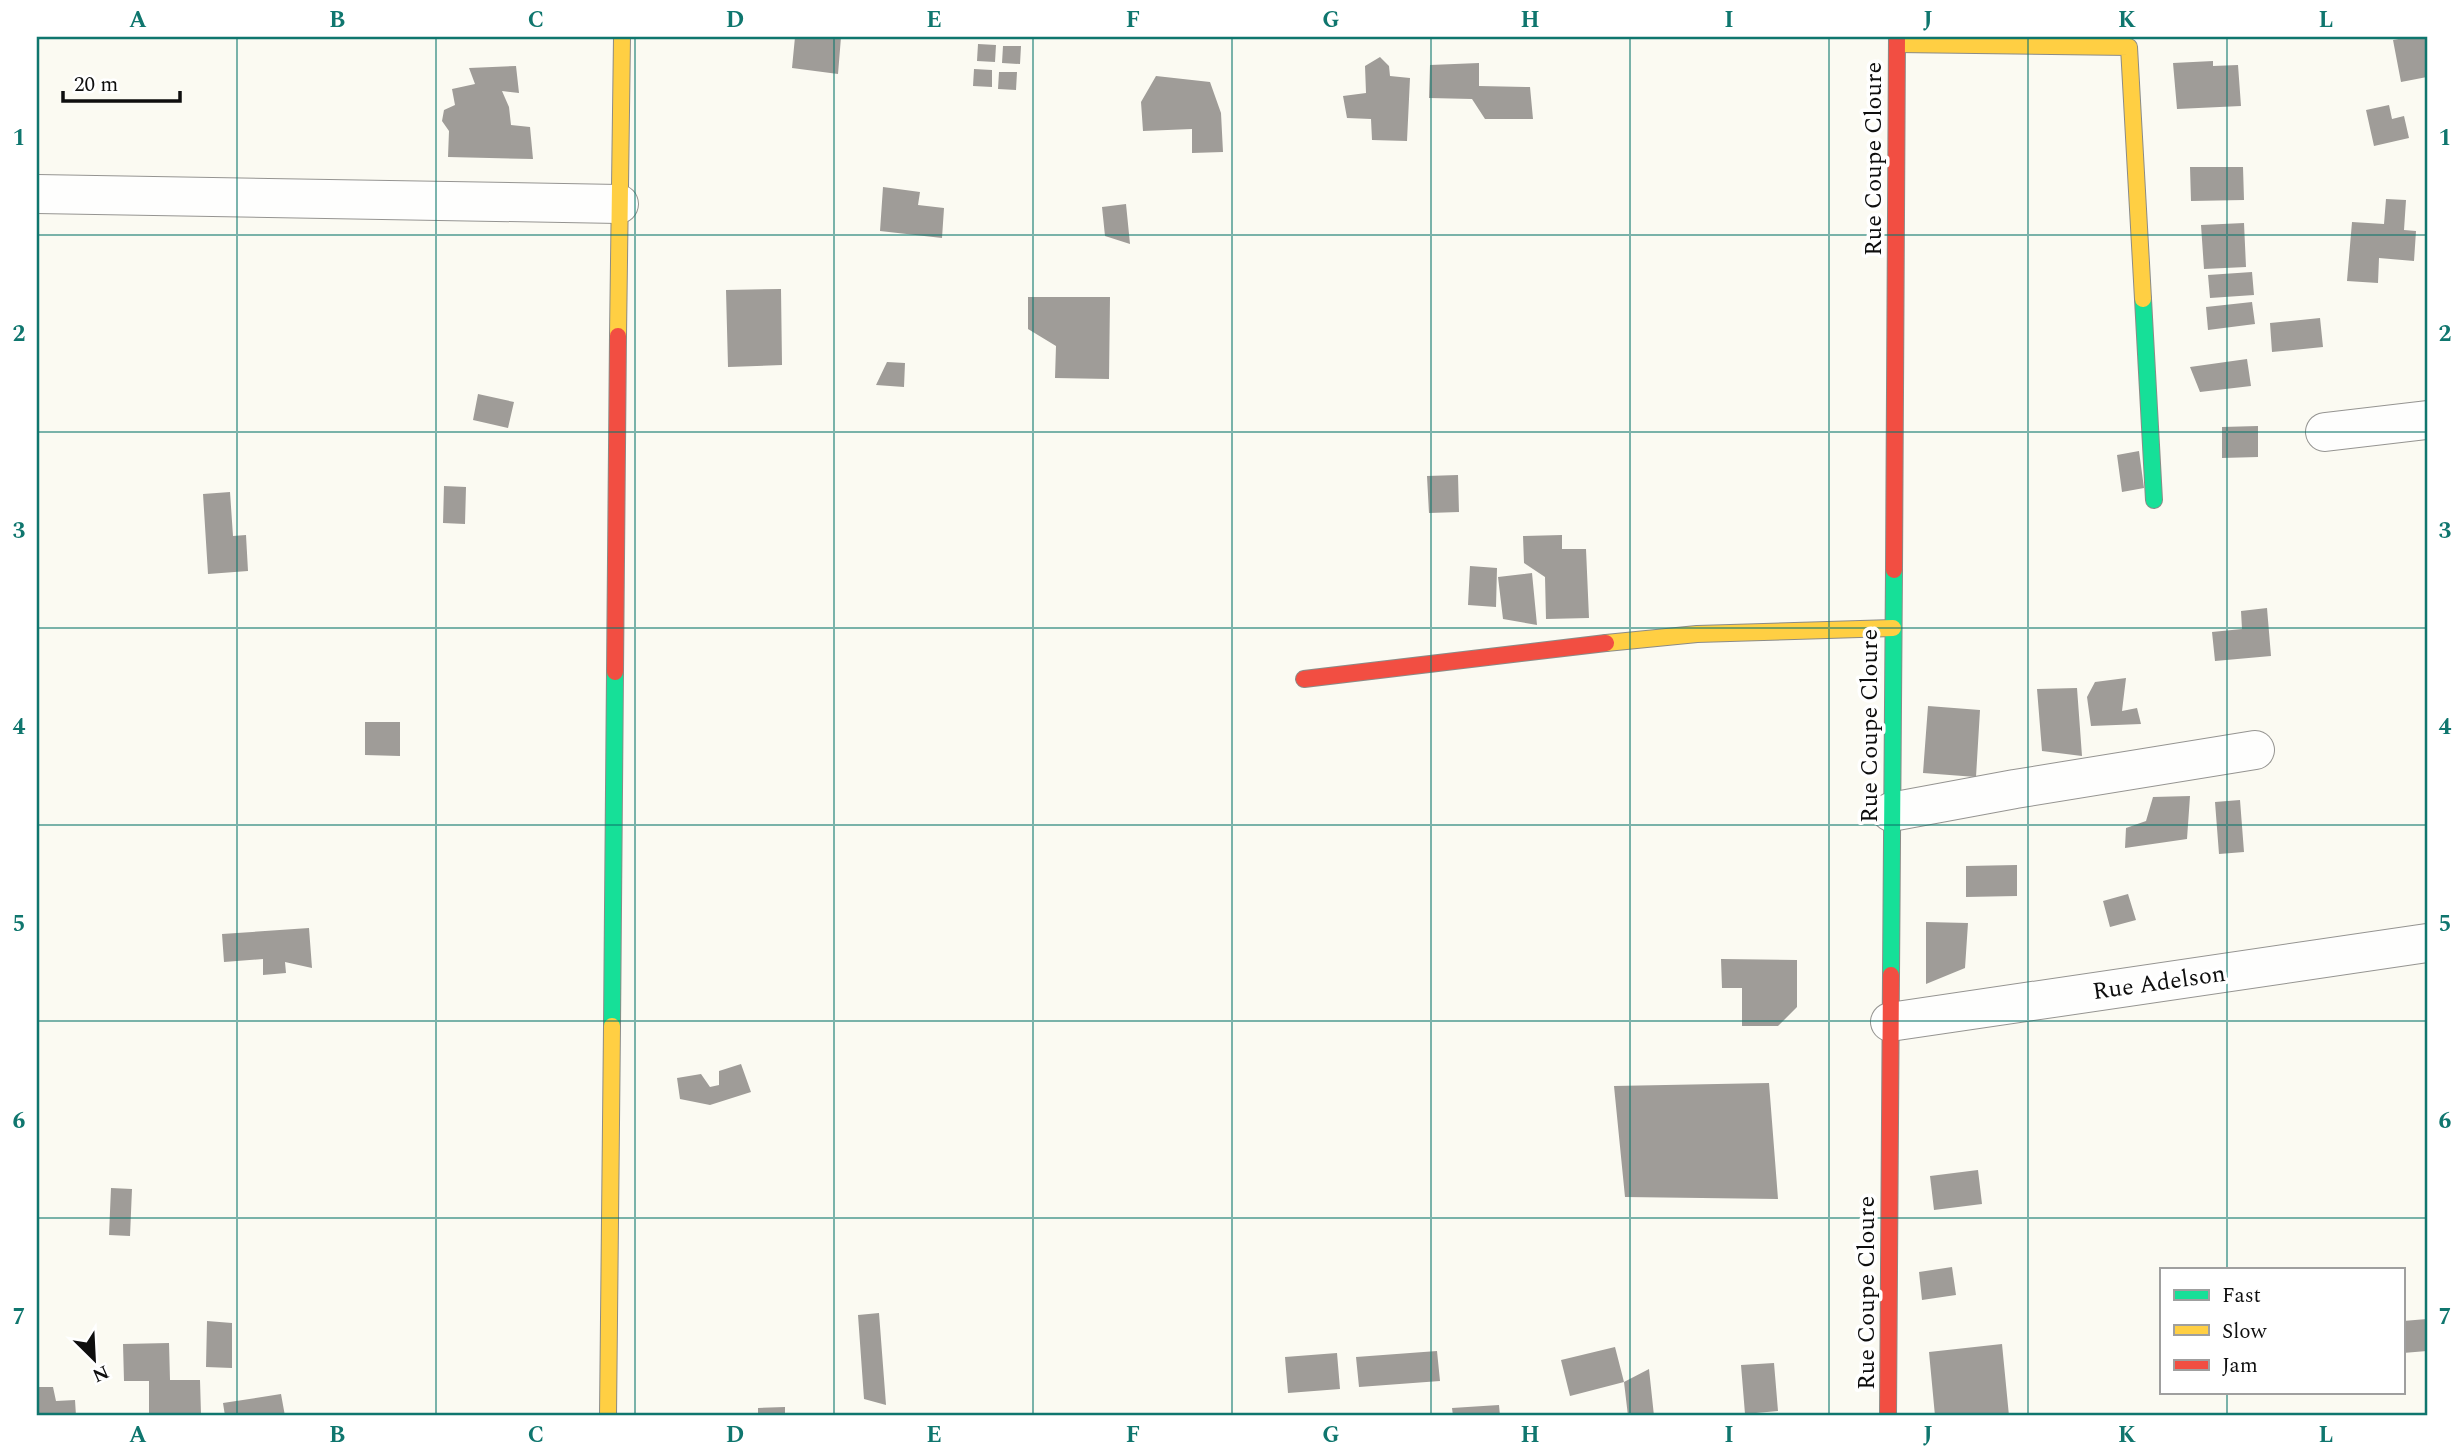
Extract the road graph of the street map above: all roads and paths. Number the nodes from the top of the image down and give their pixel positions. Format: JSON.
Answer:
{"nodes":[{"id":1,"x":622,"y":37,"type":"edge"},
{"id":2,"x":1897,"y":41,"type":"edge"},
{"id":3,"x":37,"y":194,"type":"edge"},
{"id":4,"x":619,"y":204,"type":"junction"},
{"id":5,"x":2427,"y":419,"type":"edge"},
{"id":6,"x":2325,"y":432,"type":"dead end"},
{"id":7,"x":2154,"y":500,"type":"dead end"},
{"id":8,"x":1893,"y":628,"type":"junction"},
{"id":9,"x":1304,"y":679,"type":"dead end"},
{"id":10,"x":2255,"y":750,"type":"dead end"},
{"id":11,"x":1891,"y":812,"type":"junction"},
{"id":12,"x":2427,"y":943,"type":"edge"},
{"id":13,"x":1890,"y":1022,"type":"junction"},
{"id":14,"x":608,"y":1416,"type":"edge"},
{"id":15,"x":1888,"y":1416,"type":"edge"}],
"edges":[{"from":1,"to":4,"type":"street"},
{"from":2,"to":7,"type":"street"},
{"from":2,"to":8,"type":"street","name":"Rue Coupe Cloure"},
{"from":3,"to":4,"type":"street"},
{"from":4,"to":14,"type":"street"},
{"from":5,"to":6,"type":"street"},
{"from":8,"to":9,"type":"street"},
{"from":8,"to":11,"type":"street","name":"Rue Coupe Cloure"},
{"from":10,"to":11,"type":"street"},
{"from":11,"to":13,"type":"street","name":"Rue Coupe Cloure"},
{"from":12,"to":13,"type":"street","name":"Rue Adelson"},
{"from":13,"to":15,"type":"street","name":"Rue Coupe Cloure"}]}
